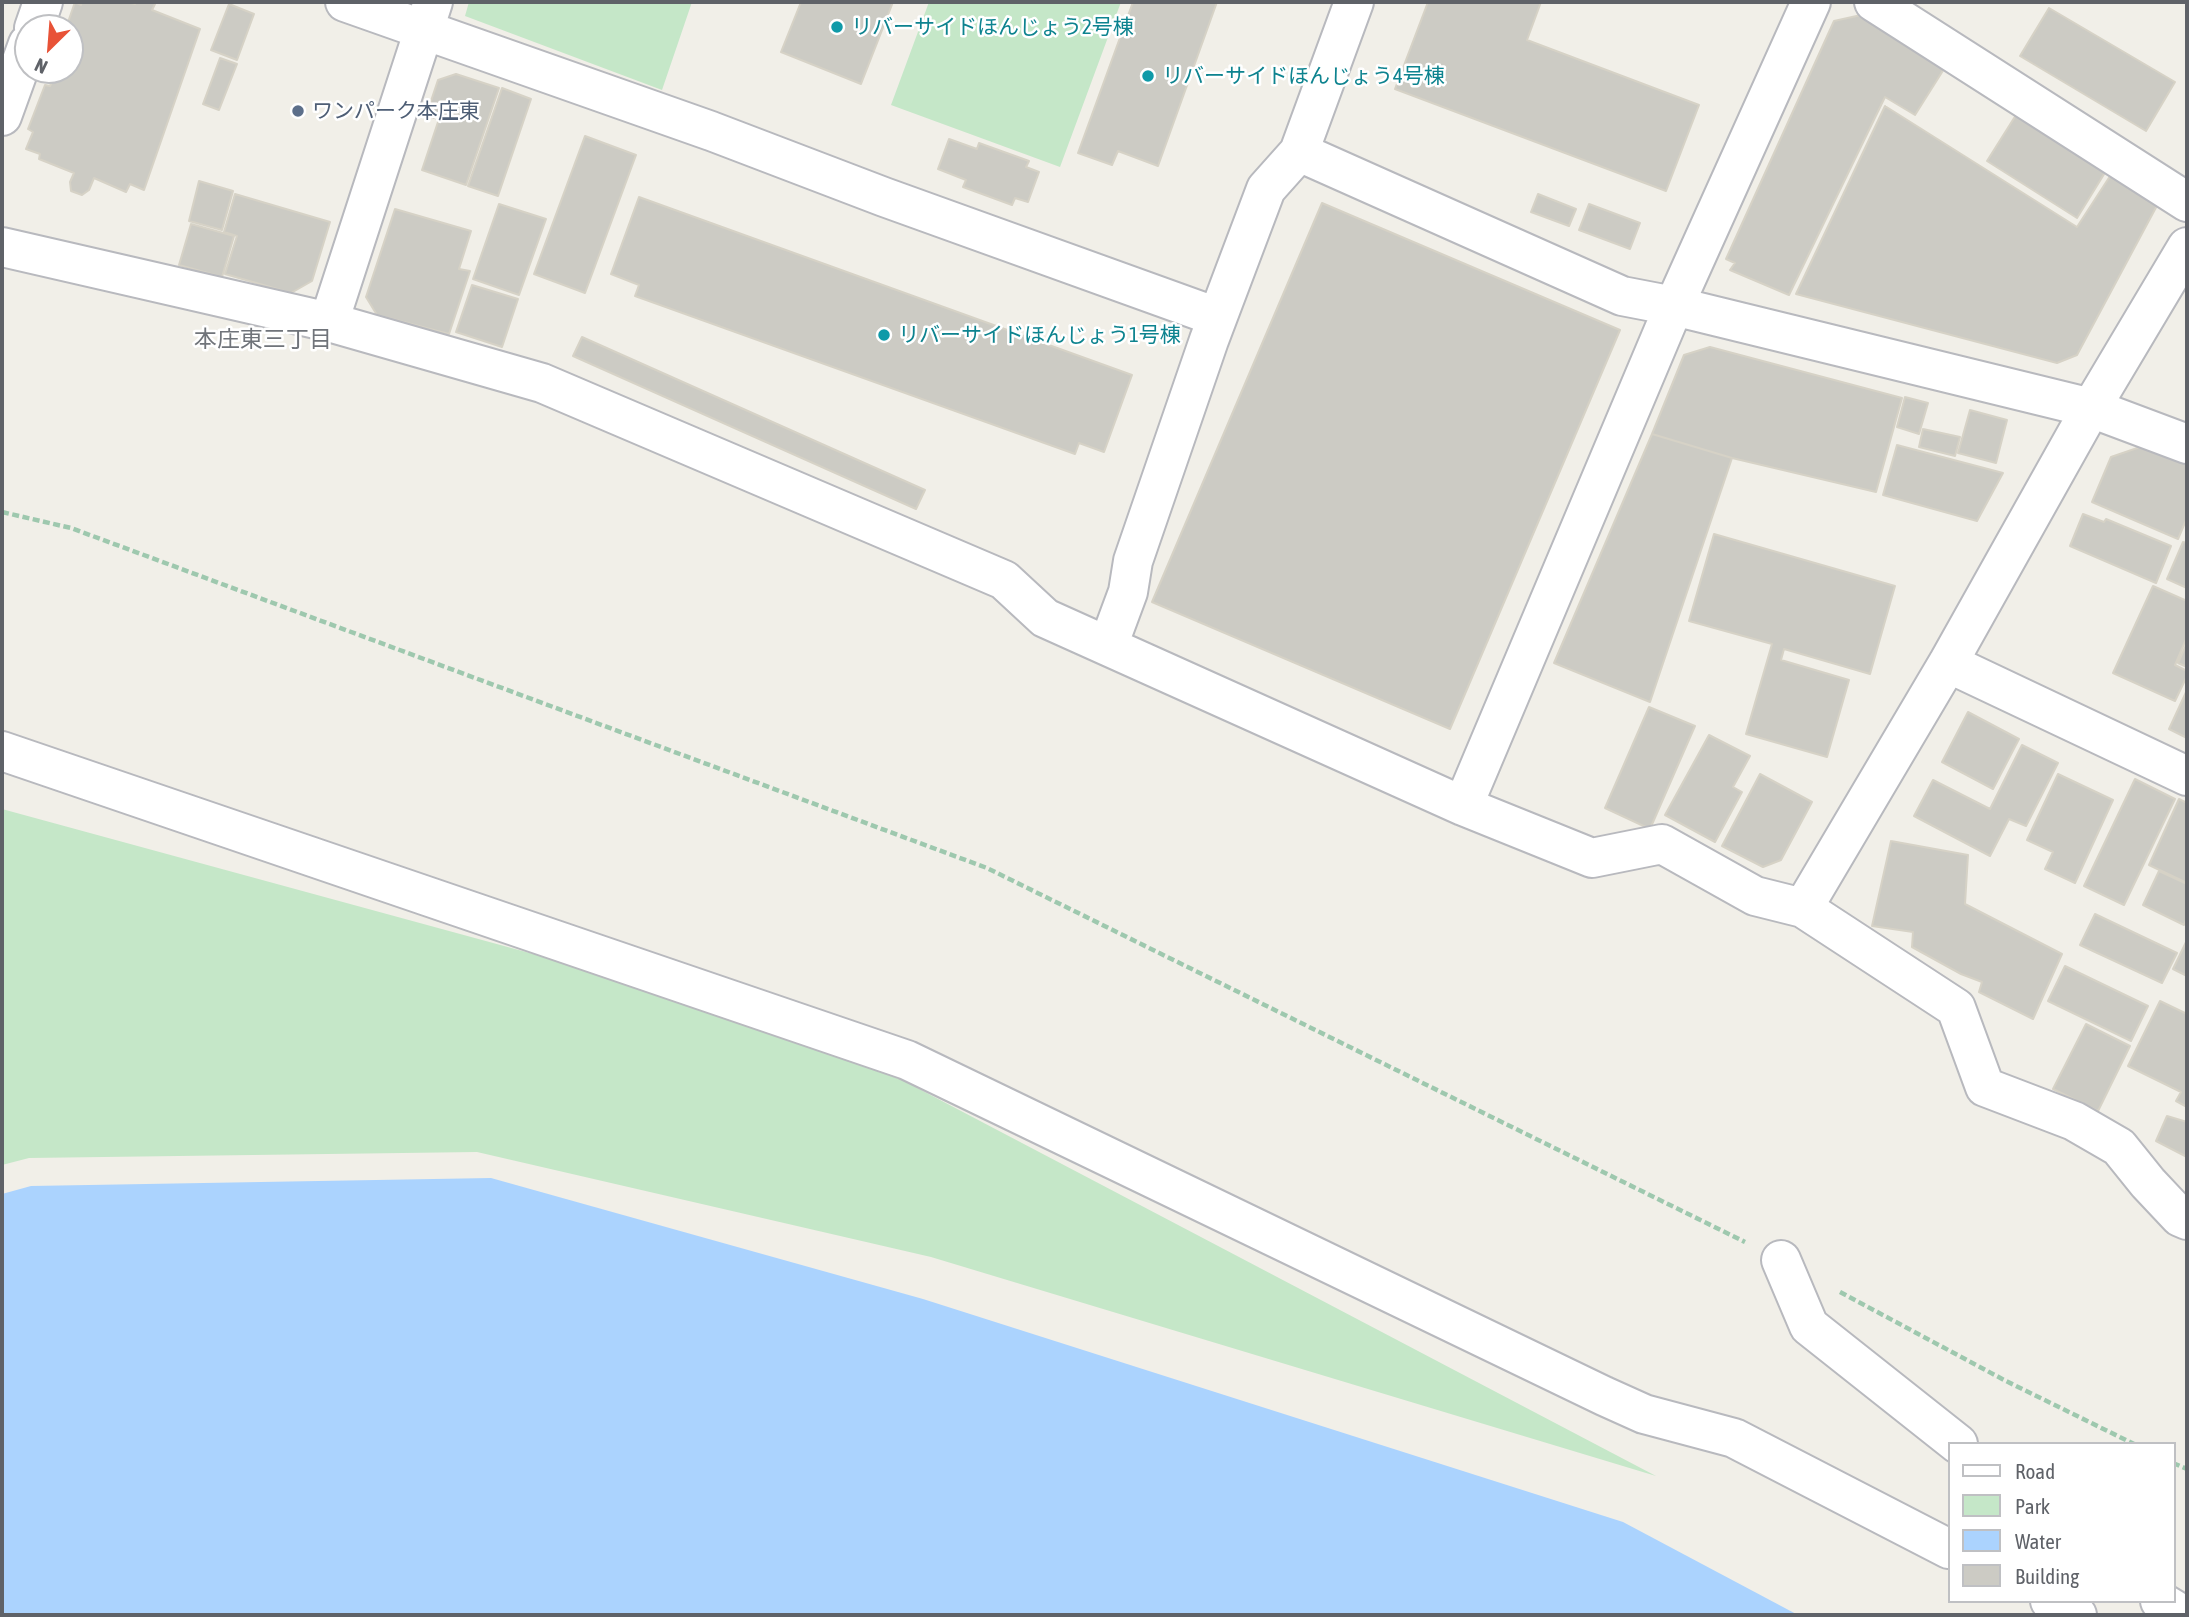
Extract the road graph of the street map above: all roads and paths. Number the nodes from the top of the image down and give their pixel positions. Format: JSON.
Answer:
{"nodes":[{"id":1,"x":345,"y":2,"type":"edge"},
{"id":2,"x":1354,"y":2,"type":"edge"},
{"id":3,"x":1811,"y":2,"type":"edge"},
{"id":4,"x":1874,"y":2,"type":"edge"},
{"id":5,"x":428,"y":16,"type":"edge"},
{"id":6,"x":14,"y":83,"type":"edge"},
{"id":7,"x":2,"y":116,"type":"edge"},
{"id":8,"x":1299,"y":152,"type":"junction"},
{"id":9,"x":2187,"y":202,"type":"edge"},
{"id":10,"x":2,"y":247,"type":"edge"},
{"id":11,"x":2187,"y":247,"type":"edge"},
{"id":12,"x":1674,"y":306,"type":"junction"},
{"id":13,"x":1217,"y":317,"type":"junction"},
{"id":14,"x":329,"y":322,"type":"junction"},
{"id":15,"x":2091,"y":408,"type":"junction"},
{"id":16,"x":2187,"y":444,"type":"edge"},
{"id":17,"x":2,"y":512,"type":"edge"},
{"id":18,"x":1108,"y":646,"type":"junction"},
{"id":19,"x":1948,"y":663,"type":"junction"},
{"id":20,"x":2,"y":751,"type":"edge"},
{"id":21,"x":2187,"y":776,"type":"edge"},
{"id":22,"x":1462,"y":806,"type":"junction"},
{"id":23,"x":1803,"y":908,"type":"junction"},
{"id":24,"x":2187,"y":1220,"type":"edge"},
{"id":25,"x":1781,"y":1260,"type":"junction"},
{"id":26,"x":1955,"y":1442,"type":"edge"},
{"id":27,"x":2130,"y":1442,"type":"edge"},
{"id":28,"x":1948,"y":1548,"type":"edge"},
{"id":29,"x":2054,"y":1603,"type":"edge"},
{"id":30,"x":2163,"y":1603,"type":"edge"},
{"id":31,"x":2077,"y":1615,"type":"edge"},
{"id":32,"x":2183,"y":1615,"type":"edge"}],
"edges":[{"from":1,"to":5,"type":"street"},
{"from":2,"to":8,"type":"street"},
{"from":3,"to":12,"type":"street"},
{"from":4,"to":9,"type":"street"},
{"from":5,"to":13,"type":"street"},
{"from":5,"to":14,"type":"street"},
{"from":6,"to":7,"type":"street"},
{"from":8,"to":12,"type":"street"},
{"from":8,"to":13,"type":"street"},
{"from":10,"to":14,"type":"street"},
{"from":11,"to":15,"type":"street"},
{"from":12,"to":15,"type":"street"},
{"from":12,"to":22,"type":"street"},
{"from":13,"to":18,"type":"street"},
{"from":14,"to":18,"type":"street"},
{"from":15,"to":16,"type":"street"},
{"from":15,"to":19,"type":"street"},
{"from":17,"to":25,"type":"path"},
{"from":18,"to":22,"type":"street"},
{"from":19,"to":21,"type":"street"},
{"from":19,"to":23,"type":"street"},
{"from":20,"to":28,"type":"street"},
{"from":22,"to":23,"type":"street"},
{"from":23,"to":24,"type":"street"},
{"from":25,"to":26,"type":"street"},
{"from":25,"to":27,"type":"path"},
{"from":29,"to":31,"type":"street"},
{"from":30,"to":32,"type":"street"}]}
